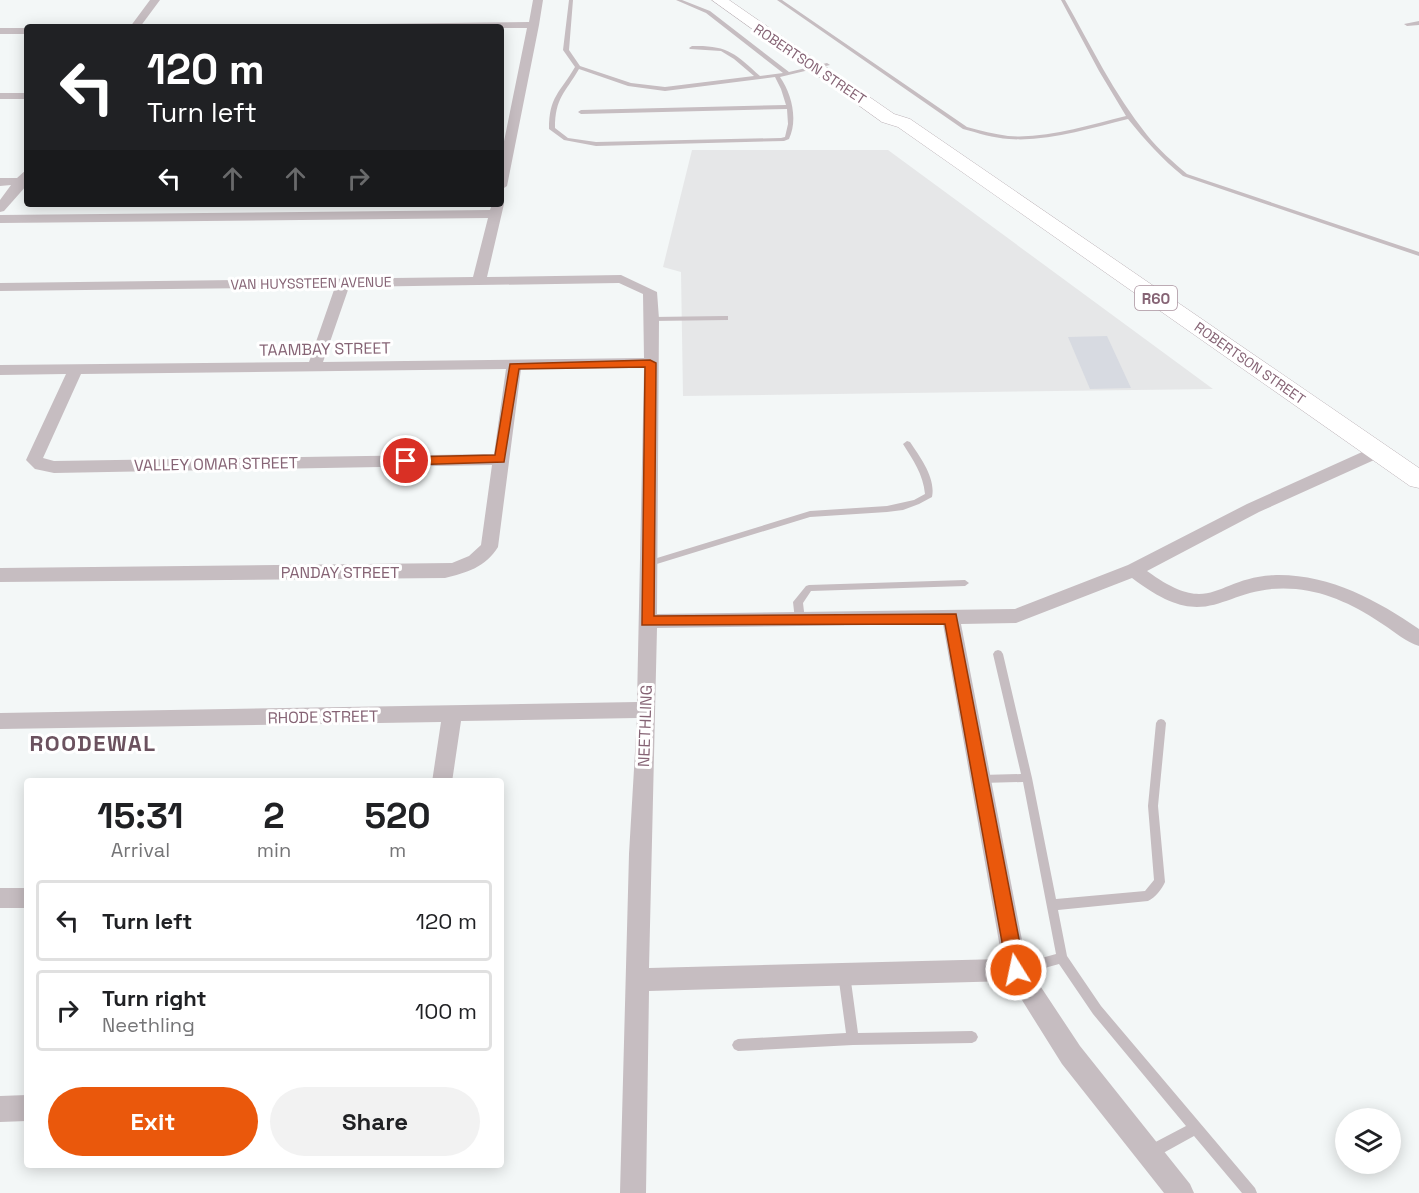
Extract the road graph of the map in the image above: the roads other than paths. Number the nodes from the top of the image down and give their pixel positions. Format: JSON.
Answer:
{"nodes":[{"id":1,"x":155,"y":0,"type":"edge"},
{"id":2,"x":538,"y":0,"type":"edge"},
{"id":3,"x":572,"y":0,"type":"edge"},
{"id":4,"x":678,"y":0,"type":"edge"},
{"id":5,"x":718,"y":0,"type":"edge"},
{"id":6,"x":736,"y":0,"type":"edge"},
{"id":7,"x":779,"y":0,"type":"edge"},
{"id":8,"x":1063,"y":0,"type":"edge"},
{"id":9,"x":1419,"y":23,"type":"edge"},
{"id":10,"x":137,"y":24,"type":"edge"},
{"id":11,"x":1407,"y":24,"type":"dead end"},
{"id":12,"x":504,"y":25,"type":"edge"},
{"id":13,"x":534,"y":25,"type":"junction"},
{"id":14,"x":0,"y":31,"type":"edge"},
{"id":15,"x":24,"y":31,"type":"edge"},
{"id":16,"x":692,"y":48,"type":"dead end"},
{"id":17,"x":578,"y":67,"type":"junction"},
{"id":18,"x":821,"y":67,"type":"junction"},
{"id":19,"x":788,"y":74,"type":"junction"},
{"id":20,"x":777,"y":76,"type":"junction"},
{"id":21,"x":759,"y":78,"type":"junction"},
{"id":22,"x":0,"y":96,"type":"edge"},
{"id":23,"x":24,"y":96,"type":"edge"},
{"id":24,"x":788,"y":107,"type":"junction"},
{"id":25,"x":581,"y":112,"type":"dead end"},
{"id":26,"x":1129,"y":117,"type":"junction"},
{"id":27,"x":504,"y":165,"type":"edge"},
{"id":28,"x":24,"y":179,"type":"edge"},
{"id":29,"x":24,"y":180,"type":"edge"},
{"id":30,"x":0,"y":182,"type":"edge"},
{"id":31,"x":0,"y":208,"type":"edge"},
{"id":32,"x":497,"y":209,"type":"edge"},
{"id":33,"x":0,"y":219,"type":"edge"},
{"id":34,"x":1419,"y":254,"type":"edge"},
{"id":35,"x":621,"y":279,"type":"joint"},
{"id":36,"x":479,"y":282,"type":"junction"},
{"id":37,"x":343,"y":283,"type":"junction"},
{"id":38,"x":0,"y":287,"type":"edge"},
{"id":39,"x":725,"y":318,"type":"dead end"},
{"id":40,"x":652,"y":319,"type":"junction"},
{"id":41,"x":650,"y":363,"type":"junction"},
{"id":42,"x":514,"y":366,"type":"junction"},
{"id":43,"x":314,"y":368,"type":"junction"},
{"id":44,"x":76,"y":369,"type":"junction"},
{"id":45,"x":0,"y":370,"type":"edge"},
{"id":46,"x":907,"y":444,"type":"dead end"},
{"id":47,"x":1377,"y":452,"type":"junction"},
{"id":48,"x":500,"y":459,"type":"junction"},
{"id":49,"x":1413,"y":476,"type":"edge"},
{"id":50,"x":647,"y":564,"type":"junction"},
{"id":51,"x":1134,"y":570,"type":"junction"},
{"id":52,"x":0,"y":575,"type":"edge"},
{"id":53,"x":965,"y":583,"type":"dead end"},
{"id":54,"x":951,"y":618,"type":"junction"},
{"id":55,"x":800,"y":620,"type":"junction"},
{"id":56,"x":647,"y":621,"type":"junction"},
{"id":57,"x":1419,"y":639,"type":"edge"},
{"id":58,"x":998,"y":654,"type":"dead end"},
{"id":59,"x":646,"y":710,"type":"junction"},
{"id":60,"x":452,"y":715,"type":"junction"},
{"id":61,"x":0,"y":721,"type":"edge"},
{"id":62,"x":1161,"y":723,"type":"dead end"},
{"id":63,"x":443,"y":778,"type":"edge"},
{"id":64,"x":1027,"y":778,"type":"junction"},
{"id":65,"x":981,"y":779,"type":"junction"},
{"id":66,"x":0,"y":898,"type":"edge"},
{"id":67,"x":24,"y":898,"type":"edge"},
{"id":68,"x":1052,"y":905,"type":"junction"},
{"id":69,"x":1062,"y":958,"type":"junction"},
{"id":70,"x":1016,"y":970,"type":"junction"},
{"id":71,"x":844,"y":974,"type":"junction"},
{"id":72,"x":637,"y":980,"type":"junction"},
{"id":73,"x":972,"y":1037,"type":"dead end"},
{"id":74,"x":853,"y":1039,"type":"junction"},
{"id":75,"x":738,"y":1045,"type":"dead end"},
{"id":76,"x":24,"y":1108,"type":"edge"},
{"id":77,"x":0,"y":1109,"type":"edge"},
{"id":78,"x":1195,"y":1128,"type":"junction"},
{"id":79,"x":1151,"y":1152,"type":"junction"},
{"id":80,"x":633,"y":1193,"type":"edge"},
{"id":81,"x":1181,"y":1193,"type":"edge"},
{"id":82,"x":1250,"y":1193,"type":"edge"}],
"edges":[{"from":1,"to":10,"type":"street"},
{"from":2,"to":13,"type":"street"},
{"from":3,"to":17,"type":"lane"},
{"from":4,"to":19,"type":"lane"},
{"from":5,"to":18,"type":"main road","name":"ROBERTSON STREET","number":"R60"},
{"from":6,"to":18,"type":"main road","name":"ROBERTSON STREET","number":"R60"},
{"from":7,"to":26,"type":"lane"},
{"from":8,"to":26,"type":"lane"},
{"from":9,"to":11,"type":"lane"},
{"from":12,"to":13,"type":"street"},
{"from":13,"to":27,"type":"street"},
{"from":14,"to":15,"type":"street"},
{"from":16,"to":21,"type":"lane"},
{"from":17,"to":21,"type":"lane"},
{"from":17,"to":24,"type":"lane"},
{"from":18,"to":19,"type":"lane"},
{"from":18,"to":47,"type":"main road","name":"ROBERTSON STREET","number":"R60"},
{"from":19,"to":20,"type":"lane"},
{"from":20,"to":21,"type":"lane"},
{"from":20,"to":24,"type":"lane"},
{"from":22,"to":23,"type":"street"},
{"from":24,"to":25,"type":"lane"},
{"from":26,"to":34,"type":"lane"},
{"from":28,"to":30,"type":"street"},
{"from":29,"to":31,"type":"street"},
{"from":32,"to":33,"type":"street"},
{"from":32,"to":36,"type":"street"},
{"from":35,"to":36,"type":"street","name":"VAN HUYSSTEEN AVENUE"},
{"from":35,"to":40,"type":"street","name":"NEETHLING"},
{"from":36,"to":37,"type":"street","name":"VAN HUYSSTEEN AVENUE"},
{"from":37,"to":38,"type":"street","name":"VAN HUYSSTEEN AVENUE"},
{"from":37,"to":43,"type":"street"},
{"from":39,"to":40,"type":"lane"},
{"from":40,"to":41,"type":"street","name":"NEETHLING"},
{"from":41,"to":42,"type":"street","name":"TAAMBAY STREET"},
{"from":41,"to":50,"type":"street","name":"NEETHLING"},
{"from":42,"to":43,"type":"street","name":"TAAMBAY STREET"},
{"from":42,"to":48,"type":"street","name":"PANDAY STREET"},
{"from":43,"to":44,"type":"street","name":"TAAMBAY STREET"},
{"from":44,"to":45,"type":"street","name":"TAAMBAY STREET"},
{"from":44,"to":48,"type":"street","name":"VALLEY OMAR STREET"},
{"from":46,"to":50,"type":"lane"},
{"from":47,"to":49,"type":"main road","name":"ROBERTSON STREET","number":"R60"},
{"from":47,"to":51,"type":"street"},
{"from":48,"to":52,"type":"street","name":"PANDAY STREET"},
{"from":50,"to":56,"type":"street","name":"NEETHLING"},
{"from":51,"to":54,"type":"street"},
{"from":51,"to":57,"type":"street"},
{"from":53,"to":55,"type":"lane"},
{"from":54,"to":55,"type":"street"},
{"from":54,"to":65,"type":"street"},
{"from":55,"to":56,"type":"street"},
{"from":56,"to":59,"type":"street","name":"NEETHLING"},
{"from":58,"to":64,"type":"lane"},
{"from":59,"to":60,"type":"street","name":"RHODE STREET"},
{"from":59,"to":72,"type":"street","name":"NEETHLING"},
{"from":60,"to":61,"type":"street","name":"RHODE STREET"},
{"from":60,"to":63,"type":"street"},
{"from":62,"to":68,"type":"lane"},
{"from":64,"to":65,"type":"lane"},
{"from":64,"to":68,"type":"lane"},
{"from":65,"to":70,"type":"street"},
{"from":66,"to":67,"type":"street"},
{"from":68,"to":69,"type":"lane"},
{"from":69,"to":70,"type":"lane"},
{"from":69,"to":78,"type":"lane"},
{"from":70,"to":71,"type":"street"},
{"from":70,"to":79,"type":"street"},
{"from":71,"to":72,"type":"street"},
{"from":71,"to":74,"type":"lane"},
{"from":72,"to":80,"type":"street","name":"NEETHLING"},
{"from":73,"to":74,"type":"lane"},
{"from":74,"to":75,"type":"lane"},
{"from":76,"to":77,"type":"street"},
{"from":78,"to":79,"type":"lane"},
{"from":78,"to":82,"type":"lane"},
{"from":79,"to":81,"type":"street"}]}
